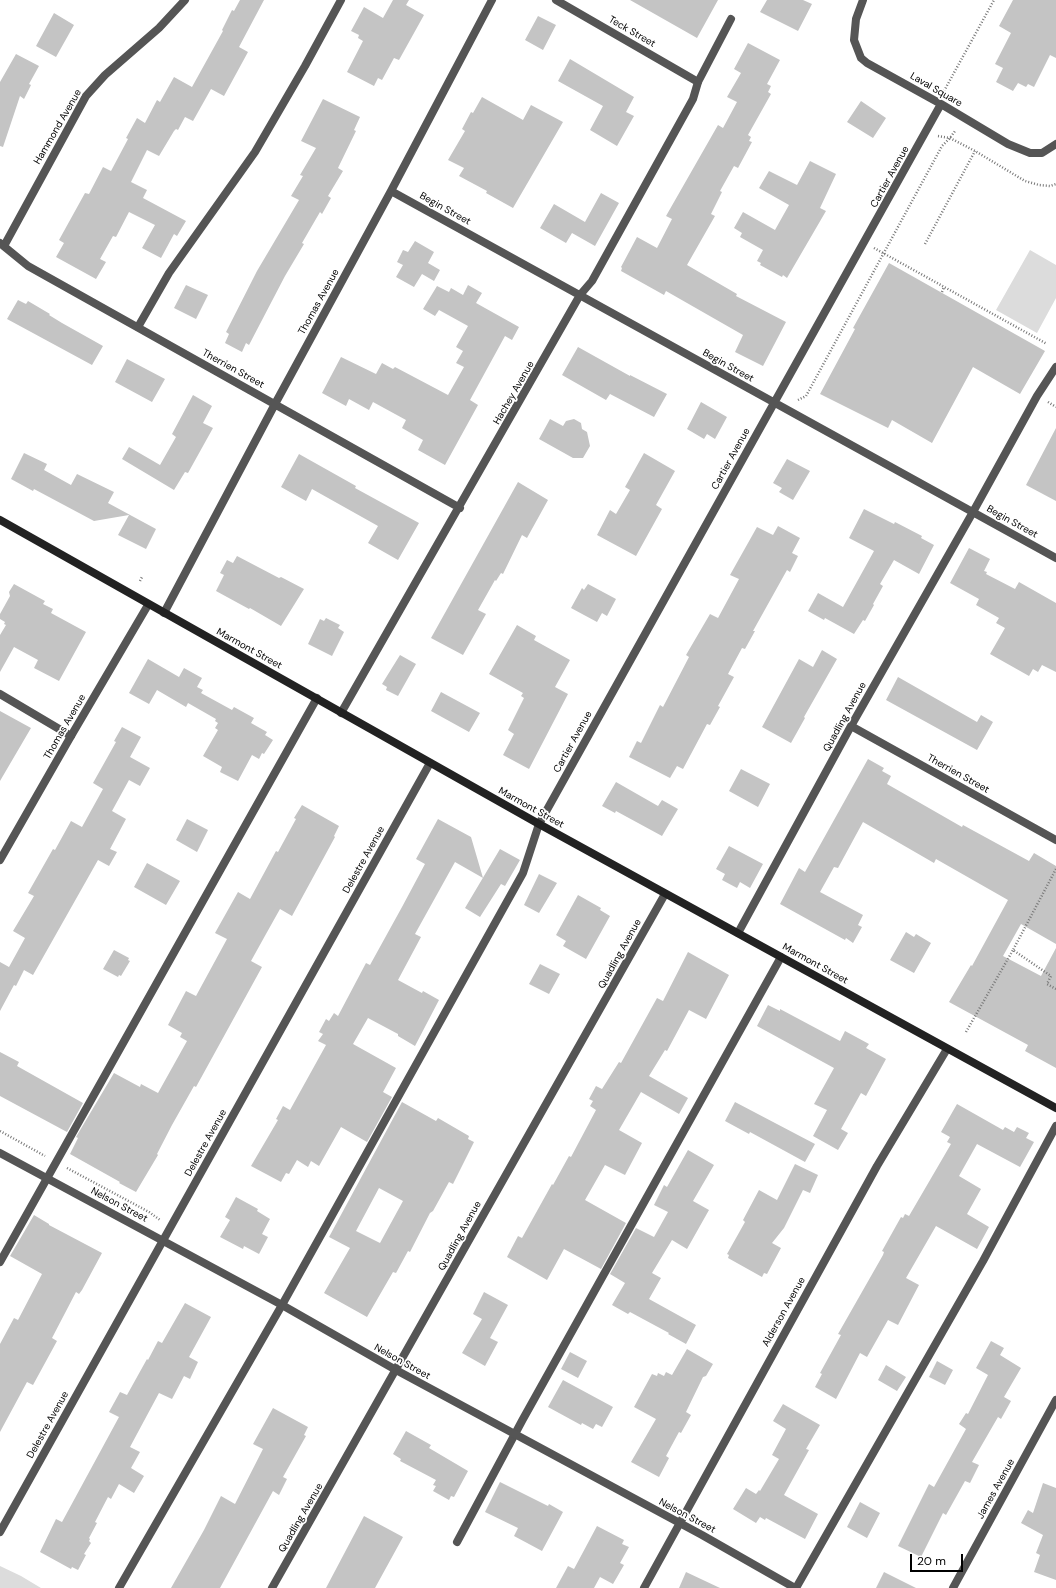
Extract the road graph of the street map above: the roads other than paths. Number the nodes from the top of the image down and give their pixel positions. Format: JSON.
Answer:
{"nodes":[{"id":1,"x":185,"y":0,"type":"edge"},
{"id":2,"x":341,"y":0,"type":"edge"},
{"id":3,"x":492,"y":0,"type":"edge"},
{"id":4,"x":556,"y":0,"type":"edge"},
{"id":5,"x":863,"y":0,"type":"edge"},
{"id":6,"x":731,"y":19,"type":"dead end"},
{"id":7,"x":698,"y":82,"type":"junction"},
{"id":8,"x":940,"y":103,"type":"junction"},
{"id":9,"x":1056,"y":144,"type":"edge"},
{"id":10,"x":391,"y":191,"type":"junction"},
{"id":11,"x":2,"y":244,"type":"edge"},
{"id":12,"x":580,"y":295,"type":"junction"},
{"id":13,"x":138,"y":327,"type":"junction"},
{"id":14,"x":1056,"y":367,"type":"edge"},
{"id":15,"x":775,"y":403,"type":"junction"},
{"id":16,"x":275,"y":404,"type":"junction"},
{"id":17,"x":460,"y":508,"type":"junction"},
{"id":18,"x":973,"y":512,"type":"junction"},
{"id":19,"x":0,"y":520,"type":"edge"},
{"id":20,"x":1056,"y":558,"type":"edge"},
{"id":21,"x":148,"y":605,"type":"junction"},
{"id":22,"x":164,"y":613,"type":"junction"},
{"id":23,"x":0,"y":694,"type":"edge"},
{"id":24,"x":317,"y":698,"type":"junction"},
{"id":25,"x":342,"y":713,"type":"junction"},
{"id":26,"x":851,"y":726,"type":"junction"},
{"id":27,"x":70,"y":736,"type":"junction"},
{"id":28,"x":430,"y":763,"type":"junction"},
{"id":29,"x":539,"y":824,"type":"junction"},
{"id":30,"x":1056,"y":840,"type":"edge"},
{"id":31,"x":0,"y":860,"type":"edge"},
{"id":32,"x":665,"y":894,"type":"junction"},
{"id":33,"x":738,"y":933,"type":"junction"},
{"id":34,"x":781,"y":957,"type":"junction"},
{"id":35,"x":947,"y":1049,"type":"junction"},
{"id":36,"x":1056,"y":1108,"type":"edge"},
{"id":37,"x":1056,"y":1126,"type":"edge"},
{"id":38,"x":0,"y":1153,"type":"edge"},
{"id":39,"x":48,"y":1178,"type":"junction"},
{"id":40,"x":163,"y":1240,"type":"junction"},
{"id":41,"x":0,"y":1262,"type":"edge"},
{"id":42,"x":282,"y":1305,"type":"junction"},
{"id":43,"x":396,"y":1370,"type":"junction"},
{"id":44,"x":1056,"y":1400,"type":"edge"},
{"id":45,"x":515,"y":1434,"type":"junction"},
{"id":46,"x":679,"y":1523,"type":"junction"},
{"id":47,"x":0,"y":1532,"type":"edge"},
{"id":48,"x":456,"y":1542,"type":"dead end"},
{"id":49,"x":119,"y":1588,"type":"edge"},
{"id":50,"x":272,"y":1588,"type":"edge"},
{"id":51,"x":644,"y":1588,"type":"edge"},
{"id":52,"x":795,"y":1588,"type":"edge"},
{"id":53,"x":953,"y":1588,"type":"edge"}],
"edges":[{"from":1,"to":11,"type":"street","name":"Hammond Avenue"},
{"from":2,"to":13,"type":"street"},
{"from":3,"to":10,"type":"street","name":"Thomas Avenue"},
{"from":4,"to":7,"type":"street","name":"Teck Street"},
{"from":5,"to":8,"type":"street","name":"Laval Square"},
{"from":6,"to":7,"type":"street","name":"Hachey Avenue"},
{"from":7,"to":12,"type":"street","name":"Hachey Avenue"},
{"from":8,"to":9,"type":"street","name":"Laval Square"},
{"from":8,"to":15,"type":"street","name":"Cartier Avenue"},
{"from":10,"to":12,"type":"street","name":"Begin Street"},
{"from":10,"to":16,"type":"street","name":"Thomas Avenue"},
{"from":11,"to":13,"type":"street","name":"Therrien Street"},
{"from":12,"to":15,"type":"street","name":"Begin Street"},
{"from":12,"to":17,"type":"street","name":"Hachey Avenue"},
{"from":13,"to":16,"type":"street","name":"Therrien Street"},
{"from":14,"to":18,"type":"street","name":"Quadling Avenue"},
{"from":15,"to":18,"type":"street","name":"Begin Street"},
{"from":15,"to":29,"type":"street","name":"Cartier Avenue"},
{"from":16,"to":17,"type":"street","name":"Therrien Street"},
{"from":16,"to":22,"type":"street","name":"Thomas Avenue"},
{"from":17,"to":25,"type":"street","name":"Hachey Avenue"},
{"from":18,"to":20,"type":"street","name":"Begin Street"},
{"from":18,"to":26,"type":"street","name":"Quadling Avenue"},
{"from":19,"to":21,"type":"main road","name":"Marmont Street"},
{"from":21,"to":22,"type":"main road","name":"Marmont Street"},
{"from":21,"to":27,"type":"street","name":"Thomas Avenue"},
{"from":22,"to":24,"type":"main road","name":"Marmont Street"},
{"from":23,"to":27,"type":"street"},
{"from":24,"to":25,"type":"main road","name":"Marmont Street"},
{"from":24,"to":39,"type":"street"},
{"from":25,"to":28,"type":"main road","name":"Marmont Street"},
{"from":26,"to":30,"type":"street","name":"Therrien Street"},
{"from":26,"to":33,"type":"street","name":"Quadling Avenue"},
{"from":27,"to":31,"type":"street","name":"Thomas Avenue"},
{"from":28,"to":29,"type":"main road","name":"Marmont Street"},
{"from":28,"to":40,"type":"street","name":"Delestre Avenue"},
{"from":29,"to":32,"type":"main road","name":"Marmont Street"},
{"from":29,"to":42,"type":"street","name":"Cartier Avenue"},
{"from":32,"to":33,"type":"main road","name":"Marmont Street"},
{"from":32,"to":43,"type":"street","name":"Quadling Avenue"},
{"from":33,"to":34,"type":"main road","name":"Marmont Street"},
{"from":34,"to":35,"type":"main road","name":"Marmont Street"},
{"from":34,"to":45,"type":"street"},
{"from":35,"to":36,"type":"main road","name":"Marmont Street"},
{"from":35,"to":46,"type":"street","name":"Alderson Avenue"},
{"from":37,"to":52,"type":"street"},
{"from":38,"to":39,"type":"street","name":"Nelson Street"},
{"from":39,"to":40,"type":"street","name":"Nelson Street"},
{"from":39,"to":41,"type":"street"},
{"from":40,"to":42,"type":"street","name":"Nelson Street"},
{"from":40,"to":47,"type":"street","name":"Delestre Avenue"},
{"from":42,"to":43,"type":"street","name":"Nelson Street"},
{"from":42,"to":49,"type":"street","name":"Cartier Avenue"},
{"from":43,"to":45,"type":"street","name":"Nelson Street"},
{"from":43,"to":50,"type":"street","name":"Quadling Avenue"},
{"from":44,"to":53,"type":"street","name":"James Avenue"},
{"from":45,"to":46,"type":"street","name":"Nelson Street"},
{"from":45,"to":48,"type":"street"},
{"from":46,"to":51,"type":"street","name":"Alderson Avenue"},
{"from":46,"to":52,"type":"street","name":"Nelson Street"}]}
